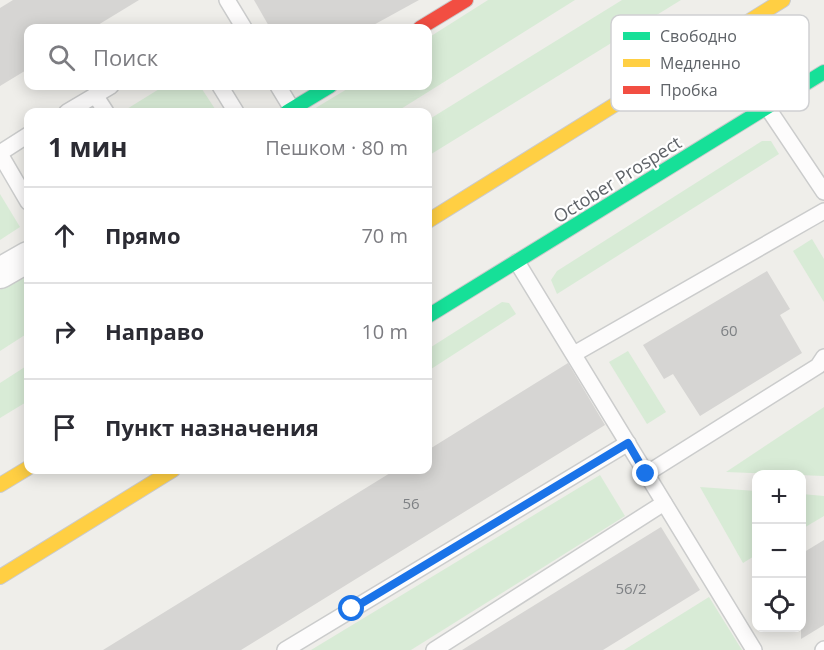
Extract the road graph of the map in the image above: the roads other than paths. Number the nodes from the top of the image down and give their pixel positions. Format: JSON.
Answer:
{"nodes":[{"id":1,"x":227,"y":0,"type":"edge"},
{"id":2,"x":466,"y":0,"type":"edge"},
{"id":3,"x":783,"y":0,"type":"edge"},
{"id":4,"x":759,"y":15,"type":"edge"},
{"id":5,"x":242,"y":24,"type":"edge"},
{"id":6,"x":427,"y":24,"type":"edge"},
{"id":7,"x":824,"y":72,"type":"edge"},
{"id":8,"x":809,"y":81,"type":"edge"},
{"id":9,"x":104,"y":90,"type":"edge"},
{"id":10,"x":223,"y":90,"type":"edge"},
{"id":11,"x":280,"y":90,"type":"edge"},
{"id":12,"x":324,"y":90,"type":"edge"},
{"id":13,"x":95,"y":95,"type":"junction"},
{"id":14,"x":611,"y":107,"type":"edge"},
{"id":15,"x":74,"y":108,"type":"edge"},
{"id":16,"x":103,"y":108,"type":"edge"},
{"id":17,"x":234,"y":108,"type":"edge"},
{"id":18,"x":289,"y":108,"type":"edge"},
{"id":19,"x":295,"y":108,"type":"edge"},
{"id":20,"x":762,"y":111,"type":"edge"},
{"id":21,"x":771,"y":111,"type":"edge"},
{"id":22,"x":24,"y":138,"type":"edge"},
{"id":23,"x":0,"y":154,"type":"edge"},
{"id":24,"x":824,"y":192,"type":"edge"},
{"id":25,"x":24,"y":195,"type":"edge"},
{"id":26,"x":824,"y":211,"type":"edge"},
{"id":27,"x":432,"y":218,"type":"edge"},
{"id":28,"x":24,"y":258,"type":"edge"},
{"id":29,"x":517,"y":262,"type":"junction"},
{"id":30,"x":0,"y":273,"type":"edge"},
{"id":31,"x":432,"y":314,"type":"edge"},
{"id":32,"x":574,"y":354,"type":"junction"},
{"id":33,"x":824,"y":357,"type":"edge"},
{"id":34,"x":628,"y":443,"type":"junction"},
{"id":35,"x":24,"y":471,"type":"edge"},
{"id":36,"x":167,"y":474,"type":"edge"},
{"id":37,"x":646,"y":474,"type":"junction"},
{"id":38,"x":0,"y":486,"type":"edge"},
{"id":39,"x":664,"y":503,"type":"junction"},
{"id":40,"x":0,"y":577,"type":"edge"},
{"id":41,"x":285,"y":650,"type":"edge"},
{"id":42,"x":434,"y":650,"type":"edge"},
{"id":43,"x":754,"y":650,"type":"edge"}],
"edges":[{"from":1,"to":5,"type":"lane"},
{"from":2,"to":6,"type":"main road"},
{"from":3,"to":4,"type":"main road"},
{"from":7,"to":8,"type":"main road","name":"October Prospect"},
{"from":9,"to":13,"type":"lane"},
{"from":10,"to":17,"type":"lane"},
{"from":11,"to":18,"type":"lane"},
{"from":12,"to":19,"type":"main road"},
{"from":13,"to":15,"type":"lane"},
{"from":13,"to":16,"type":"lane"},
{"from":14,"to":27,"type":"main road"},
{"from":20,"to":29,"type":"main road","name":"October Prospect"},
{"from":21,"to":24,"type":"lane"},
{"from":22,"to":23,"type":"lane"},
{"from":23,"to":25,"type":"lane"},
{"from":26,"to":32,"type":"lane"},
{"from":28,"to":30,"type":"street"},
{"from":29,"to":31,"type":"main road","name":"October Prospect"},
{"from":29,"to":32,"type":"lane"},
{"from":32,"to":34,"type":"lane"},
{"from":33,"to":37,"type":"lane"},
{"from":34,"to":37,"type":"lane"},
{"from":34,"to":41,"type":"lane"},
{"from":35,"to":38,"type":"main road"},
{"from":36,"to":40,"type":"main road"},
{"from":37,"to":39,"type":"lane"},
{"from":39,"to":42,"type":"lane"},
{"from":39,"to":43,"type":"lane"}]}
